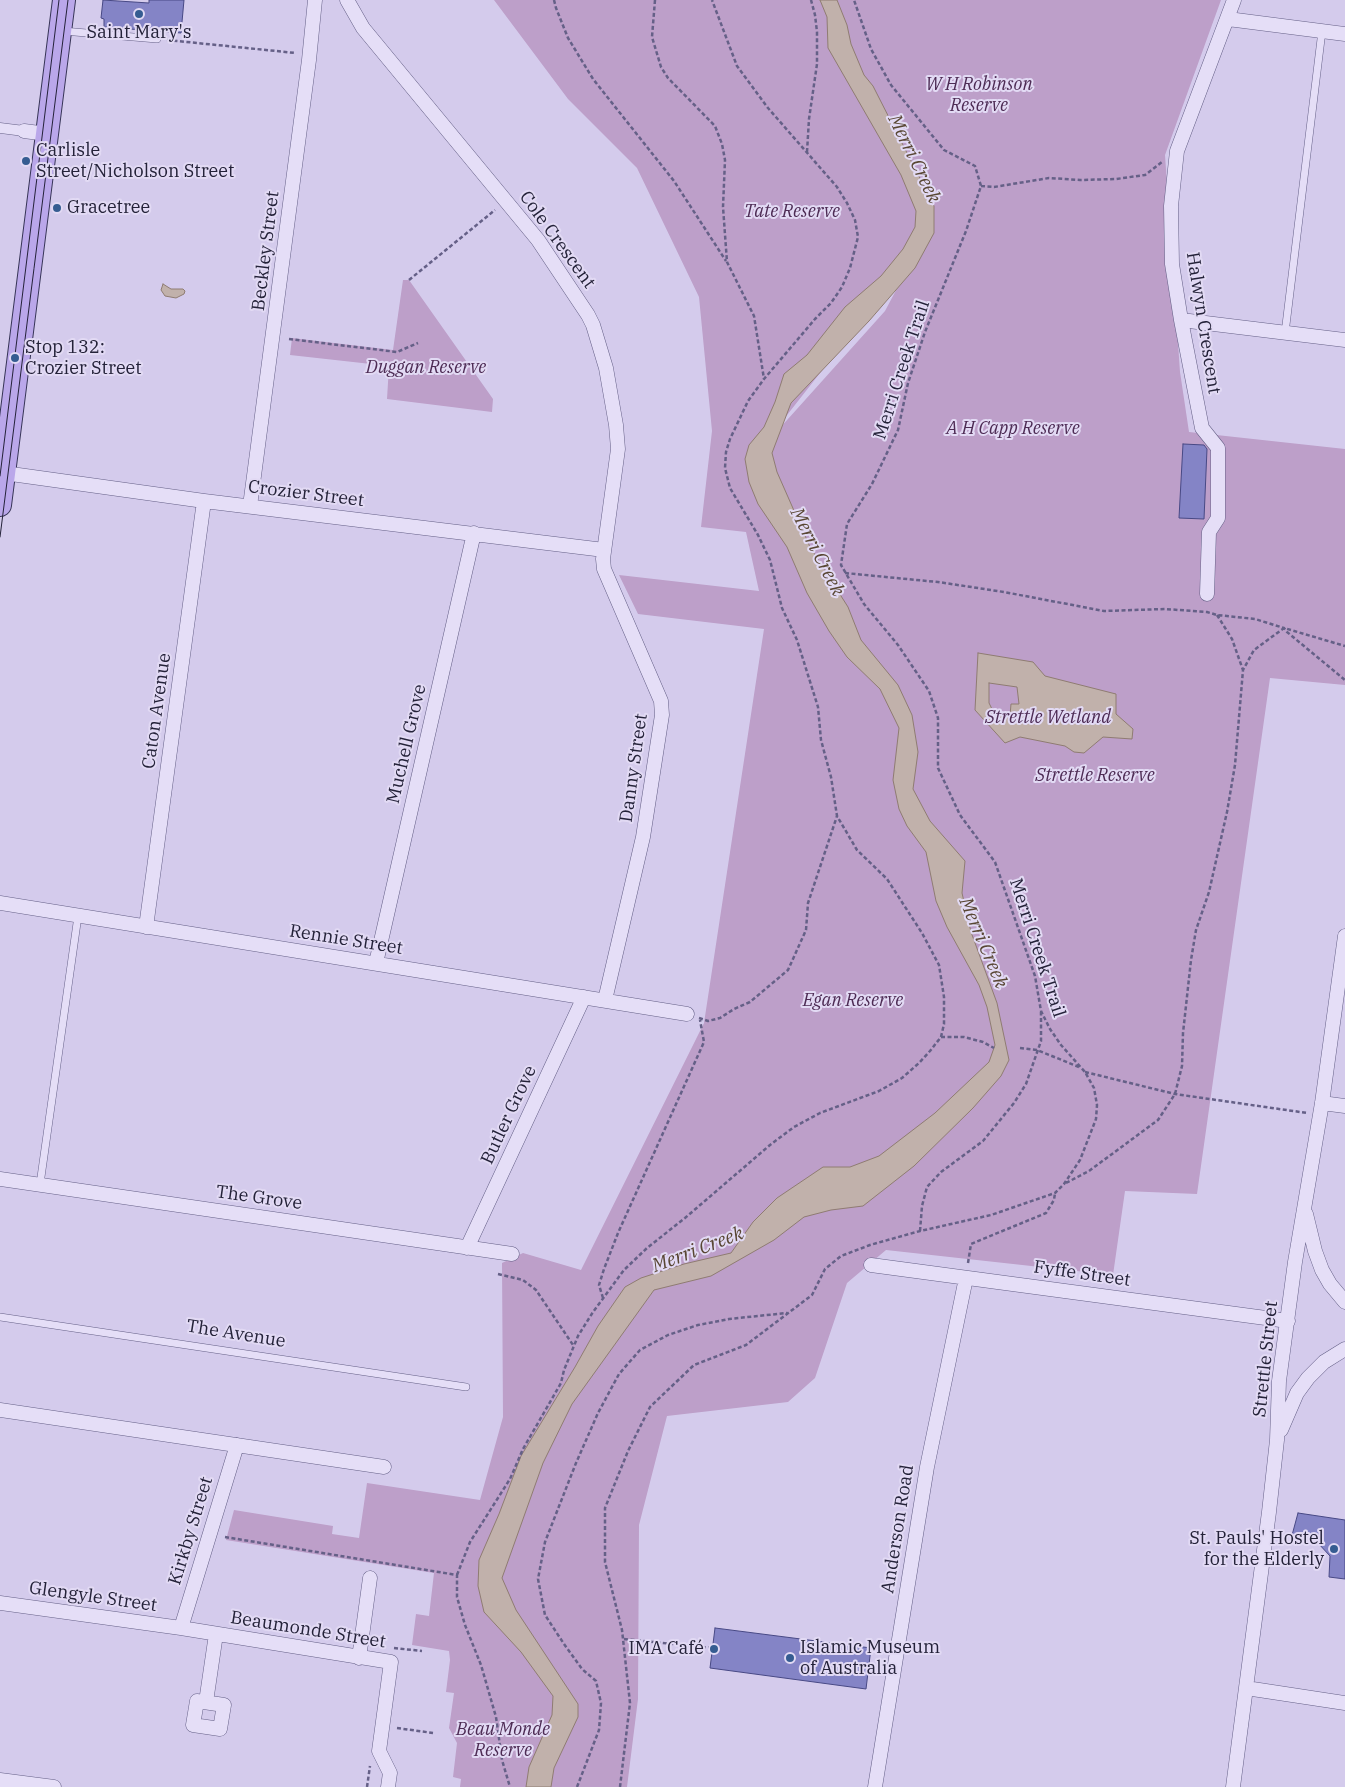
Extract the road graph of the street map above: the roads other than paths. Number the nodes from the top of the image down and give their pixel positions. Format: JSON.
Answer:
{"nodes":[{"id":1,"x":64,"y":0,"type":"edge"},
{"id":2,"x":315,"y":0,"type":"edge"},
{"id":3,"x":347,"y":0,"type":"edge"},
{"id":4,"x":1234,"y":0,"type":"edge"},
{"id":5,"x":1228,"y":18,"type":"junction"},
{"id":6,"x":60,"y":30,"type":"junction"},
{"id":7,"x":1322,"y":31,"type":"junction"},
{"id":8,"x":1345,"y":34,"type":"edge"},
{"id":9,"x":158,"y":39,"type":"road end"},
{"id":10,"x":0,"y":128,"type":"edge"},
{"id":11,"x":24,"y":131,"type":"joint"},
{"id":12,"x":47,"y":134,"type":"junction"},
{"id":13,"x":1180,"y":320,"type":"junction"},
{"id":14,"x":1285,"y":332,"type":"junction"},
{"id":15,"x":1345,"y":340,"type":"edge"},
{"id":16,"x":4,"y":473,"type":"junction"},
{"id":17,"x":204,"y":501,"type":"junction"},
{"id":18,"x":0,"y":505,"type":"edge"},
{"id":19,"x":250,"y":506,"type":"junction"},
{"id":20,"x":474,"y":533,"type":"junction"},
{"id":21,"x":604,"y":550,"type":"junction"},
{"id":22,"x":1207,"y":594,"type":"dead end"},
{"id":23,"x":0,"y":904,"type":"edge"},
{"id":24,"x":78,"y":916,"type":"junction"},
{"id":25,"x":146,"y":926,"type":"junction"},
{"id":26,"x":1345,"y":936,"type":"edge"},
{"id":27,"x":376,"y":963,"type":"junction"},
{"id":28,"x":584,"y":997,"type":"junction"},
{"id":29,"x":606,"y":1000,"type":"junction"},
{"id":30,"x":693,"y":1016,"type":"road end"},
{"id":31,"x":1345,"y":1106,"type":"edge"},
{"id":32,"x":1320,"y":1109,"type":"junction"},
{"id":33,"x":0,"y":1179,"type":"edge"},
{"id":34,"x":40,"y":1184,"type":"junction"},
{"id":35,"x":1305,"y":1206,"type":"junction"},
{"id":36,"x":467,"y":1248,"type":"junction"},
{"id":37,"x":512,"y":1254,"type":"dead end"},
{"id":38,"x":871,"y":1265,"type":"dead end"},
{"id":39,"x":966,"y":1278,"type":"junction"},
{"id":40,"x":1345,"y":1302,"type":"edge"},
{"id":41,"x":0,"y":1317,"type":"edge"},
{"id":42,"x":1288,"y":1321,"type":"junction"},
{"id":43,"x":1345,"y":1349,"type":"edge"},
{"id":44,"x":466,"y":1387,"type":"dead end"},
{"id":45,"x":0,"y":1410,"type":"edge"},
{"id":46,"x":1277,"y":1440,"type":"junction"},
{"id":47,"x":237,"y":1445,"type":"junction"},
{"id":48,"x":384,"y":1467,"type":"dead end"},
{"id":49,"x":370,"y":1578,"type":"dead end"},
{"id":50,"x":0,"y":1602,"type":"edge"},
{"id":51,"x":181,"y":1628,"type":"junction"},
{"id":52,"x":216,"y":1634,"type":"junction"},
{"id":53,"x":359,"y":1658,"type":"junction"},
{"id":54,"x":1246,"y":1688,"type":"junction"},
{"id":55,"x":206,"y":1702,"type":"dead end"},
{"id":56,"x":1345,"y":1703,"type":"edge"},
{"id":57,"x":0,"y":1780,"type":"edge"},
{"id":58,"x":54,"y":1787,"type":"edge"},
{"id":59,"x":388,"y":1787,"type":"edge"},
{"id":60,"x":875,"y":1787,"type":"edge"},
{"id":61,"x":1233,"y":1787,"type":"edge"}],
"edges":[{"from":1,"to":6,"type":"main road"},
{"from":2,"to":19,"type":"street","name":"Beckley Street"},
{"from":3,"to":21,"type":"street","name":"Cole Crescent"},
{"from":4,"to":5,"type":"street","name":"Halwyn Crescent"},
{"from":5,"to":7,"type":"street"},
{"from":5,"to":13,"type":"street","name":"Halwyn Crescent"},
{"from":6,"to":9,"type":"lane"},
{"from":6,"to":12,"type":"main road"},
{"from":7,"to":8,"type":"street"},
{"from":7,"to":14,"type":"lane"},
{"from":10,"to":11,"type":"street"},
{"from":11,"to":12,"type":"street"},
{"from":12,"to":16,"type":"main road"},
{"from":13,"to":14,"type":"street"},
{"from":13,"to":22,"type":"street","name":"Halwyn Crescent"},
{"from":14,"to":15,"type":"street"},
{"from":16,"to":17,"type":"street","name":"Crozier Street"},
{"from":16,"to":18,"type":"main road"},
{"from":17,"to":19,"type":"street","name":"Crozier Street"},
{"from":17,"to":25,"type":"street","name":"Caton Avenue"},
{"from":19,"to":20,"type":"street","name":"Crozier Street"},
{"from":20,"to":21,"type":"street","name":"Crozier Street"},
{"from":20,"to":27,"type":"street","name":"Muchell Grove"},
{"from":21,"to":29,"type":"street","name":"Danny Street"},
{"from":23,"to":24,"type":"street","name":"Rennie Street"},
{"from":24,"to":25,"type":"street","name":"Rennie Street"},
{"from":24,"to":34,"type":"lane"},
{"from":25,"to":27,"type":"street","name":"Rennie Street"},
{"from":26,"to":32,"type":"street","name":"Strettle Street"},
{"from":27,"to":28,"type":"street","name":"Rennie Street"},
{"from":28,"to":29,"type":"street","name":"Rennie Street"},
{"from":28,"to":36,"type":"street","name":"Butler Grove"},
{"from":29,"to":30,"type":"street","name":"Rennie Street"},
{"from":31,"to":32,"type":"street"},
{"from":32,"to":35,"type":"street","name":"Strettle Street"},
{"from":33,"to":34,"type":"street","name":"The Grove"},
{"from":34,"to":36,"type":"street","name":"The Grove"},
{"from":35,"to":40,"type":"street"},
{"from":35,"to":42,"type":"street","name":"Strettle Street"},
{"from":36,"to":37,"type":"street","name":"The Grove"},
{"from":38,"to":39,"type":"street","name":"Fyffe Street"},
{"from":39,"to":42,"type":"street","name":"Fyffe Street"},
{"from":39,"to":60,"type":"street","name":"Anderson Road"},
{"from":41,"to":44,"type":"lane","name":"The Avenue"},
{"from":42,"to":46,"type":"street","name":"Strettle Street"},
{"from":43,"to":46,"type":"street"},
{"from":45,"to":47,"type":"street"},
{"from":46,"to":54,"type":"street","name":"Strettle Street"},
{"from":47,"to":48,"type":"street"},
{"from":47,"to":51,"type":"street","name":"Kirkby Street"},
{"from":49,"to":53,"type":"street"},
{"from":50,"to":51,"type":"street","name":"Glengyle Street"},
{"from":51,"to":52,"type":"street","name":"Beaumonde Street"},
{"from":52,"to":53,"type":"street","name":"Beaumonde Street"},
{"from":52,"to":55,"type":"street"},
{"from":53,"to":59,"type":"street","name":"Beaumonde Street"},
{"from":54,"to":56,"type":"street"},
{"from":54,"to":61,"type":"street","name":"Strettle Street"},
{"from":57,"to":58,"type":"street"}]}
